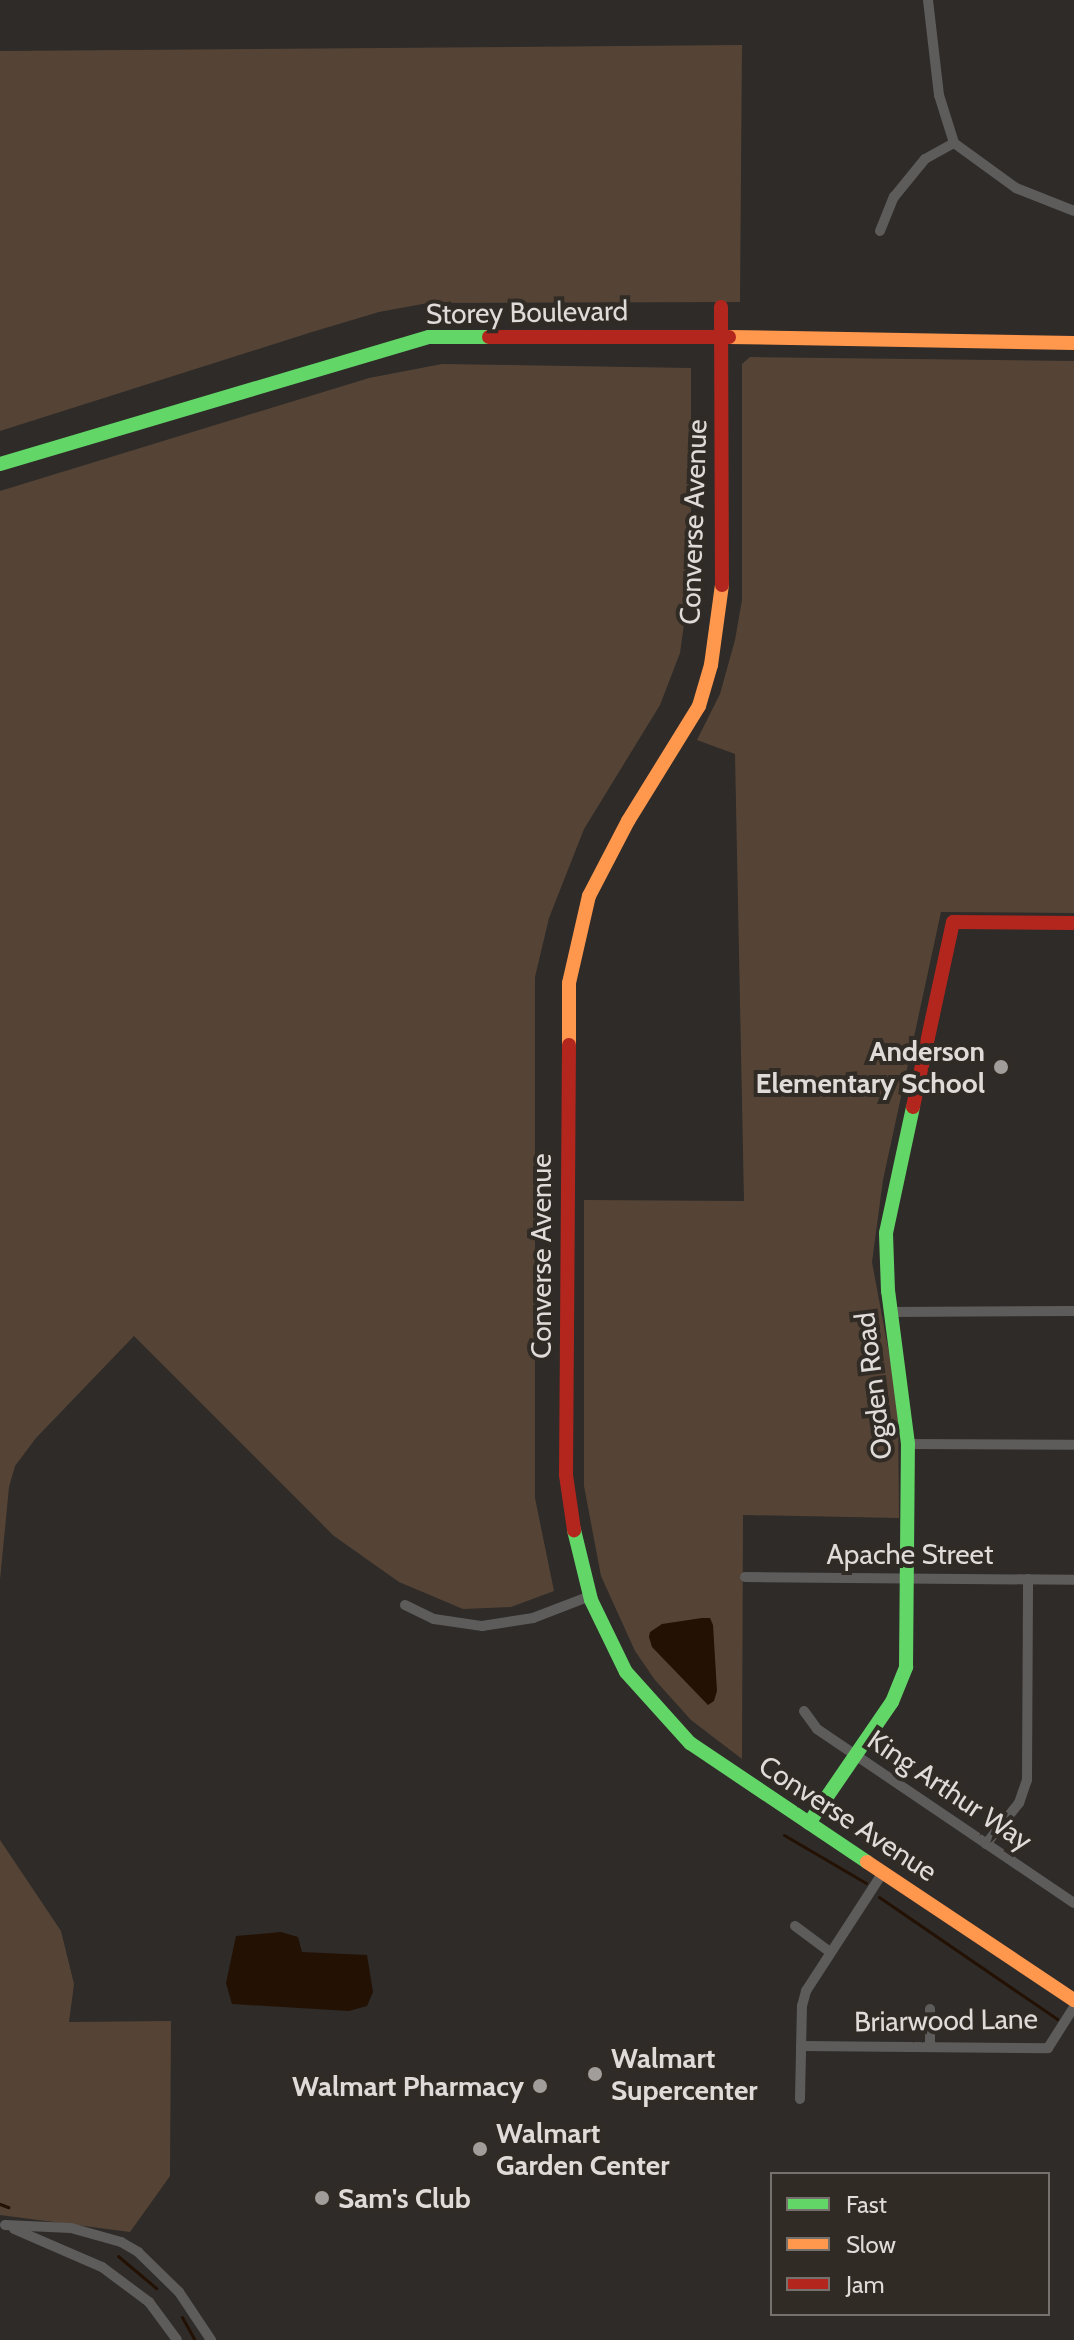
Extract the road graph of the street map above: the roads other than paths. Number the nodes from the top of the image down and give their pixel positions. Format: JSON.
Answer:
{"nodes":[{"id":1,"x":928,"y":0,"type":"edge"},
{"id":2,"x":954,"y":143,"type":"junction"},
{"id":3,"x":1074,"y":211,"type":"edge"},
{"id":4,"x":880,"y":231,"type":"dead end"},
{"id":5,"x":721,"y":307,"type":"dead end"},
{"id":6,"x":721,"y":337,"type":"junction"},
{"id":7,"x":1074,"y":343,"type":"edge"},
{"id":8,"x":0,"y":464,"type":"edge"},
{"id":9,"x":1074,"y":923,"type":"edge"},
{"id":10,"x":1074,"y":1311,"type":"edge"},
{"id":11,"x":891,"y":1312,"type":"junction"},
{"id":12,"x":908,"y":1444,"type":"junction"},
{"id":13,"x":1074,"y":1445,"type":"edge"},
{"id":14,"x":745,"y":1577,"type":"dead end"},
{"id":15,"x":907,"y":1578,"type":"junction"},
{"id":16,"x":1028,"y":1579,"type":"junction"},
{"id":17,"x":1074,"y":1580,"type":"edge"},
{"id":18,"x":590,"y":1596,"type":"junction"},
{"id":19,"x":405,"y":1605,"type":"dead end"},
{"id":20,"x":804,"y":1711,"type":"dead end"},
{"id":21,"x":857,"y":1755,"type":"junction"},
{"id":22,"x":809,"y":1823,"type":"junction"},
{"id":23,"x":986,"y":1844,"type":"junction"},
{"id":24,"x":884,"y":1871,"type":"junction"},
{"id":25,"x":1074,"y":1903,"type":"edge"},
{"id":26,"x":795,"y":1926,"type":"dead end"},
{"id":27,"x":830,"y":1952,"type":"junction"},
{"id":28,"x":1074,"y":2000,"type":"edge"},
{"id":29,"x":1074,"y":2007,"type":"edge"},
{"id":30,"x":930,"y":2009,"type":"dead end"},
{"id":31,"x":801,"y":2046,"type":"junction"},
{"id":32,"x":930,"y":2047,"type":"junction"},
{"id":33,"x":800,"y":2099,"type":"dead end"},
{"id":34,"x":3,"y":2225,"type":"edge"},
{"id":35,"x":177,"y":2340,"type":"edge"},
{"id":36,"x":211,"y":2340,"type":"edge"}],
"edges":[{"from":1,"to":2,"type":"street"},
{"from":2,"to":3,"type":"street"},
{"from":2,"to":4,"type":"street"},
{"from":5,"to":6,"type":"main road","name":"Converse Avenue"},
{"from":6,"to":7,"type":"main road","name":"Storey Boulevard"},
{"from":6,"to":8,"type":"main road","name":"Storey Boulevard"},
{"from":6,"to":18,"type":"main road","name":"Converse Avenue"},
{"from":9,"to":11,"type":"main road","name":"Ogden Road"},
{"from":10,"to":11,"type":"street"},
{"from":11,"to":12,"type":"main road","name":"Ogden Road"},
{"from":12,"to":13,"type":"street"},
{"from":12,"to":15,"type":"main road","name":"Ogden Road"},
{"from":14,"to":15,"type":"street","name":"Apache Street"},
{"from":15,"to":16,"type":"street","name":"Apache Street"},
{"from":15,"to":21,"type":"main road","name":"Ogden Road"},
{"from":16,"to":17,"type":"street","name":"Apache Street"},
{"from":16,"to":23,"type":"street"},
{"from":18,"to":19,"type":"street"},
{"from":18,"to":22,"type":"main road","name":"Converse Avenue"},
{"from":20,"to":21,"type":"street","name":"King Arthur Way"},
{"from":21,"to":22,"type":"main road","name":"Ogden Road"},
{"from":21,"to":23,"type":"street","name":"King Arthur Way"},
{"from":22,"to":24,"type":"main road","name":"Converse Avenue"},
{"from":23,"to":25,"type":"street","name":"King Arthur Way"},
{"from":24,"to":27,"type":"street"},
{"from":24,"to":28,"type":"main road","name":"Converse Avenue"},
{"from":26,"to":27,"type":"street"},
{"from":27,"to":31,"type":"street"},
{"from":29,"to":32,"type":"street","name":"Briarwood Lane"},
{"from":30,"to":32,"type":"street"},
{"from":31,"to":32,"type":"street","name":"Briarwood Lane"},
{"from":31,"to":33,"type":"street"},
{"from":34,"to":35,"type":"street"},
{"from":34,"to":36,"type":"street"}]}
